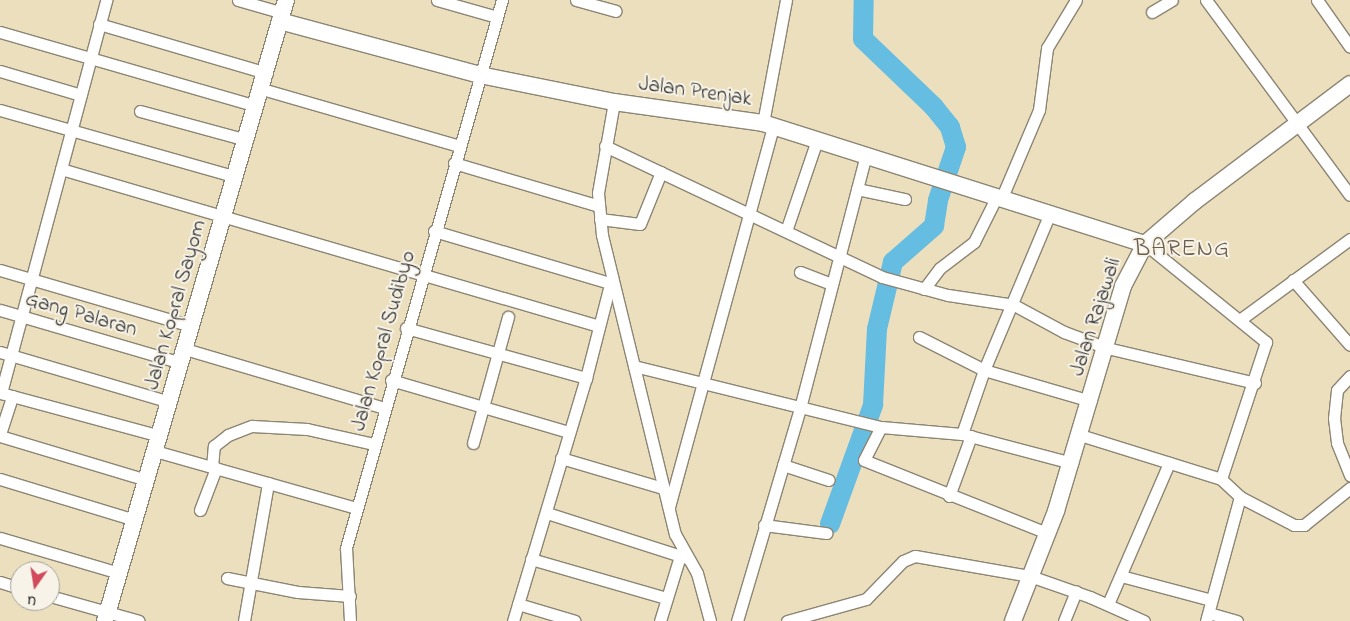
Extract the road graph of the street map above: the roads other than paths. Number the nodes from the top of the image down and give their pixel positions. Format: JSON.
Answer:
{"nodes":[{"id":1,"x":106,"y":0,"type":"edge"},
{"id":2,"x":238,"y":0,"type":"edge"},
{"id":3,"x":437,"y":0,"type":"edge"},
{"id":4,"x":502,"y":0,"type":"edge"},
{"id":5,"x":576,"y":0,"type":"edge"},
{"id":6,"x":786,"y":0,"type":"edge"},
{"id":7,"x":1076,"y":0,"type":"edge"},
{"id":8,"x":1172,"y":0,"type":"edge"},
{"id":9,"x":1206,"y":0,"type":"edge"},
{"id":10,"x":1317,"y":0,"type":"edge"},
{"id":11,"x":283,"y":11,"type":"edge"},
{"id":12,"x":616,"y":11,"type":"dead end"},
{"id":13,"x":1152,"y":12,"type":"dead end"},
{"id":14,"x":497,"y":17,"type":"junction"},
{"id":15,"x":100,"y":24,"type":"junction"},
{"id":16,"x":0,"y":32,"type":"edge"},
{"id":17,"x":1350,"y":47,"type":"edge"},
{"id":18,"x":91,"y":58,"type":"junction"},
{"id":19,"x":0,"y":71,"type":"edge"},
{"id":20,"x":266,"y":73,"type":"junction"},
{"id":21,"x":480,"y":74,"type":"junction"},
{"id":22,"x":1350,"y":84,"type":"edge"},
{"id":23,"x":262,"y":89,"type":"junction"},
{"id":24,"x":81,"y":95,"type":"junction"},
{"id":25,"x":614,"y":102,"type":"junction"},
{"id":26,"x":256,"y":106,"type":"junction"},
{"id":27,"x":0,"y":110,"type":"edge"},
{"id":28,"x":140,"y":111,"type":"dead end"},
{"id":29,"x":1295,"y":123,"type":"junction"},
{"id":30,"x":768,"y":125,"type":"junction"},
{"id":31,"x":72,"y":130,"type":"junction"},
{"id":32,"x":247,"y":140,"type":"junction"},
{"id":33,"x":817,"y":140,"type":"junction"},
{"id":34,"x":459,"y":146,"type":"junction"},
{"id":35,"x":605,"y":146,"type":"junction"},
{"id":36,"x":866,"y":154,"type":"junction"},
{"id":37,"x":454,"y":163,"type":"junction"},
{"id":38,"x":61,"y":170,"type":"junction"},
{"id":39,"x":661,"y":172,"type":"junction"},
{"id":40,"x":236,"y":177,"type":"junction"},
{"id":41,"x":857,"y":189,"type":"junction"},
{"id":42,"x":1350,"y":195,"type":"edge"},
{"id":43,"x":1000,"y":197,"type":"junction"},
{"id":44,"x":905,"y":199,"type":"dead end"},
{"id":45,"x":599,"y":206,"type":"junction"},
{"id":46,"x":749,"y":213,"type":"junction"},
{"id":47,"x":224,"y":214,"type":"junction"},
{"id":48,"x":1049,"y":215,"type":"junction"},
{"id":49,"x":600,"y":219,"type":"junction"},
{"id":50,"x":434,"y":231,"type":"junction"},
{"id":51,"x":786,"y":231,"type":"junction"},
{"id":52,"x":1350,"y":238,"type":"edge"},
{"id":53,"x":1141,"y":250,"type":"junction"},
{"id":54,"x":840,"y":256,"type":"junction"},
{"id":55,"x":0,"y":270,"type":"edge"},
{"id":56,"x":800,"y":272,"type":"dead end"},
{"id":57,"x":422,"y":273,"type":"junction"},
{"id":58,"x":30,"y":279,"type":"junction"},
{"id":59,"x":611,"y":279,"type":"junction"},
{"id":60,"x":1293,"y":280,"type":"junction"},
{"id":61,"x":832,"y":284,"type":"junction"},
{"id":62,"x":924,"y":289,"type":"junction"},
{"id":63,"x":1014,"y":305,"type":"junction"},
{"id":64,"x":0,"y":310,"type":"edge"},
{"id":65,"x":21,"y":316,"type":"junction"},
{"id":66,"x":508,"y":317,"type":"dead end"},
{"id":67,"x":1241,"y":319,"type":"junction"},
{"id":68,"x":191,"y":326,"type":"junction"},
{"id":69,"x":599,"y":326,"type":"junction"},
{"id":70,"x":406,"y":328,"type":"junction"},
{"id":71,"x":919,"y":336,"type":"dead end"},
{"id":72,"x":1350,"y":345,"type":"edge"},
{"id":73,"x":1108,"y":348,"type":"junction"},
{"id":74,"x":5,"y":354,"type":"edge"},
{"id":75,"x":498,"y":354,"type":"junction"},
{"id":76,"x":183,"y":356,"type":"junction"},
{"id":77,"x":634,"y":366,"type":"junction"},
{"id":78,"x":984,"y":370,"type":"junction"},
{"id":79,"x":1350,"y":376,"type":"edge"},
{"id":80,"x":586,"y":378,"type":"junction"},
{"id":81,"x":392,"y":380,"type":"junction"},
{"id":82,"x":703,"y":381,"type":"junction"},
{"id":83,"x":1255,"y":383,"type":"junction"},
{"id":84,"x":4,"y":393,"type":"edge"},
{"id":85,"x":1091,"y":401,"type":"junction"},
{"id":86,"x":170,"y":402,"type":"junction"},
{"id":87,"x":484,"y":406,"type":"junction"},
{"id":88,"x":384,"y":408,"type":"junction"},
{"id":89,"x":800,"y":408,"type":"junction"},
{"id":90,"x":874,"y":426,"type":"junction"},
{"id":91,"x":569,"y":432,"type":"junction"},
{"id":92,"x":0,"y":435,"type":"edge"},
{"id":93,"x":967,"y":435,"type":"junction"},
{"id":94,"x":1080,"y":435,"type":"junction"},
{"id":95,"x":474,"y":442,"type":"dead end"},
{"id":96,"x":158,"y":443,"type":"junction"},
{"id":97,"x":374,"y":444,"type":"junction"},
{"id":98,"x":561,"y":458,"type":"junction"},
{"id":99,"x":1072,"y":463,"type":"junction"},
{"id":100,"x":1169,"y":463,"type":"junction"},
{"id":101,"x":783,"y":465,"type":"junction"},
{"id":102,"x":214,"y":467,"type":"junction"},
{"id":103,"x":1350,"y":475,"type":"edge"},
{"id":104,"x":0,"y":479,"type":"edge"},
{"id":105,"x":1221,"y":479,"type":"junction"},
{"id":106,"x":147,"y":480,"type":"junction"},
{"id":107,"x":829,"y":480,"type":"dead end"},
{"id":108,"x":268,"y":483,"type":"junction"},
{"id":109,"x":663,"y":488,"type":"junction"},
{"id":110,"x":1350,"y":488,"type":"edge"},
{"id":111,"x":949,"y":496,"type":"junction"},
{"id":112,"x":1240,"y":497,"type":"junction"},
{"id":113,"x":669,"y":507,"type":"junction"},
{"id":114,"x":356,"y":508,"type":"junction"},
{"id":115,"x":200,"y":510,"type":"dead end"},
{"id":116,"x":547,"y":513,"type":"junction"},
{"id":117,"x":135,"y":520,"type":"junction"},
{"id":118,"x":764,"y":525,"type":"junction"},
{"id":119,"x":1047,"y":532,"type":"junction"},
{"id":120,"x":826,"y":533,"type":"dead end"},
{"id":121,"x":0,"y":538,"type":"edge"},
{"id":122,"x":683,"y":557,"type":"junction"},
{"id":123,"x":532,"y":558,"type":"junction"},
{"id":124,"x":119,"y":573,"type":"junction"},
{"id":125,"x":1030,"y":576,"type":"junction"},
{"id":126,"x":1121,"y":576,"type":"junction"},
{"id":127,"x":227,"y":578,"type":"dead end"},
{"id":128,"x":251,"y":583,"type":"junction"},
{"id":129,"x":1076,"y":591,"type":"junction"},
{"id":130,"x":350,"y":596,"type":"junction"},
{"id":131,"x":666,"y":598,"type":"junction"},
{"id":132,"x":60,"y":600,"type":"edge"},
{"id":133,"x":1211,"y":600,"type":"junction"},
{"id":134,"x":518,"y":604,"type":"junction"},
{"id":135,"x":1108,"y":604,"type":"junction"},
{"id":136,"x":106,"y":617,"type":"edge"},
{"id":137,"x":1207,"y":617,"type":"edge"},
{"id":138,"x":140,"y":621,"type":"edge"},
{"id":139,"x":244,"y":621,"type":"edge"},
{"id":140,"x":350,"y":621,"type":"edge"},
{"id":141,"x":513,"y":621,"type":"edge"},
{"id":142,"x":575,"y":621,"type":"edge"},
{"id":143,"x":660,"y":621,"type":"edge"},
{"id":144,"x":710,"y":621,"type":"edge"},
{"id":145,"x":737,"y":621,"type":"edge"},
{"id":146,"x":787,"y":621,"type":"edge"},
{"id":147,"x":1013,"y":621,"type":"edge"},
{"id":148,"x":1064,"y":621,"type":"edge"},
{"id":149,"x":1144,"y":621,"type":"edge"},
{"id":150,"x":1237,"y":621,"type":"edge"}],
"edges":[{"from":1,"to":15,"type":"street"},
{"from":2,"to":11,"type":"street"},
{"from":3,"to":14,"type":"street"},
{"from":4,"to":14,"type":"street","name":"Jalan Kopral Sudibyo"},
{"from":5,"to":12,"type":"street"},
{"from":6,"to":30,"type":"street"},
{"from":7,"to":43,"type":"street"},
{"from":8,"to":13,"type":"street"},
{"from":9,"to":29,"type":"street"},
{"from":10,"to":17,"type":"street"},
{"from":11,"to":20,"type":"street","name":"Jalan Kopral Sayom"},
{"from":11,"to":21,"type":"street","name":"Jalan Prenjak"},
{"from":14,"to":21,"type":"street","name":"Jalan Kopral Sudibyo"},
{"from":15,"to":18,"type":"street"},
{"from":15,"to":20,"type":"street"},
{"from":16,"to":18,"type":"street"},
{"from":18,"to":24,"type":"street"},
{"from":18,"to":26,"type":"street"},
{"from":19,"to":24,"type":"street"},
{"from":20,"to":23,"type":"street","name":"Jalan Kopral Sayom"},
{"from":21,"to":25,"type":"street","name":"Jalan Prenjak"},
{"from":21,"to":34,"type":"street","name":"Jalan Kopral Sudibyo"},
{"from":22,"to":29,"type":"street","name":"Jalan Rajawali"},
{"from":23,"to":26,"type":"street","name":"Jalan Kopral Sayom"},
{"from":23,"to":34,"type":"street"},
{"from":24,"to":31,"type":"street"},
{"from":25,"to":30,"type":"street","name":"Jalan Prenjak"},
{"from":25,"to":35,"type":"street"},
{"from":26,"to":32,"type":"street","name":"Jalan Kopral Sayom"},
{"from":27,"to":31,"type":"street"},
{"from":28,"to":32,"type":"street"},
{"from":29,"to":42,"type":"street"},
{"from":29,"to":53,"type":"street","name":"Jalan Rajawali"},
{"from":30,"to":33,"type":"street","name":"Jalan Prenjak"},
{"from":30,"to":46,"type":"street"},
{"from":31,"to":38,"type":"street"},
{"from":31,"to":40,"type":"street"},
{"from":32,"to":40,"type":"street","name":"Jalan Kopral Sayom"},
{"from":33,"to":36,"type":"street","name":"Jalan Prenjak"},
{"from":33,"to":51,"type":"street"},
{"from":34,"to":37,"type":"street","name":"Jalan Kopral Sudibyo"},
{"from":35,"to":39,"type":"street"},
{"from":35,"to":45,"type":"street"},
{"from":36,"to":41,"type":"street"},
{"from":36,"to":43,"type":"street","name":"Jalan Prenjak"},
{"from":37,"to":45,"type":"street"},
{"from":37,"to":50,"type":"street","name":"Jalan Kopral Sudibyo"},
{"from":38,"to":47,"type":"street"},
{"from":38,"to":58,"type":"street"},
{"from":39,"to":46,"type":"street"},
{"from":39,"to":49,"type":"street"},
{"from":40,"to":47,"type":"street","name":"Jalan Kopral Sayom"},
{"from":41,"to":44,"type":"street"},
{"from":41,"to":54,"type":"street"},
{"from":43,"to":48,"type":"street","name":"Jalan Prenjak"},
{"from":43,"to":62,"type":"street"},
{"from":45,"to":49,"type":"street"},
{"from":46,"to":51,"type":"street"},
{"from":46,"to":82,"type":"street"},
{"from":47,"to":57,"type":"street"},
{"from":47,"to":68,"type":"street","name":"Jalan Kopral Sayom"},
{"from":48,"to":53,"type":"street","name":"Jalan Prenjak"},
{"from":48,"to":63,"type":"street"},
{"from":49,"to":59,"type":"street"},
{"from":50,"to":57,"type":"street","name":"Jalan Kopral Sudibyo"},
{"from":50,"to":59,"type":"street"},
{"from":51,"to":54,"type":"street"},
{"from":52,"to":60,"type":"street"},
{"from":53,"to":67,"type":"street"},
{"from":53,"to":73,"type":"street","name":"Jalan Rajawali"},
{"from":54,"to":61,"type":"street"},
{"from":54,"to":62,"type":"street"},
{"from":55,"to":58,"type":"street"},
{"from":56,"to":61,"type":"street"},
{"from":57,"to":69,"type":"street"},
{"from":57,"to":70,"type":"street","name":"Jalan Kopral Sudibyo"},
{"from":58,"to":65,"type":"street"},
{"from":58,"to":68,"type":"street"},
{"from":59,"to":69,"type":"street"},
{"from":59,"to":77,"type":"street"},
{"from":60,"to":67,"type":"street"},
{"from":60,"to":72,"type":"street"},
{"from":61,"to":89,"type":"street"},
{"from":62,"to":63,"type":"street"},
{"from":63,"to":73,"type":"street"},
{"from":63,"to":78,"type":"street"},
{"from":64,"to":65,"type":"street","name":"Gang Palaran"},
{"from":65,"to":74,"type":"street"},
{"from":65,"to":76,"type":"street","name":"Gang Palaran"},
{"from":66,"to":75,"type":"street"},
{"from":67,"to":83,"type":"street"},
{"from":68,"to":76,"type":"street","name":"Jalan Kopral Sayom"},
{"from":69,"to":80,"type":"street"},
{"from":70,"to":75,"type":"street"},
{"from":70,"to":81,"type":"street","name":"Jalan Kopral Sudibyo"},
{"from":71,"to":78,"type":"street"},
{"from":73,"to":83,"type":"street"},
{"from":73,"to":85,"type":"street","name":"Jalan Rajawali"},
{"from":74,"to":84,"type":"street"},
{"from":74,"to":86,"type":"street"},
{"from":75,"to":80,"type":"street"},
{"from":75,"to":87,"type":"street"},
{"from":76,"to":86,"type":"street","name":"Jalan Kopral Sayom"},
{"from":76,"to":88,"type":"street","name":"Gang Palaran"},
{"from":77,"to":82,"type":"street"},
{"from":77,"to":109,"type":"street"},
{"from":78,"to":85,"type":"street"},
{"from":78,"to":93,"type":"street"},
{"from":79,"to":103,"type":"street"},
{"from":80,"to":91,"type":"street"},
{"from":81,"to":87,"type":"street"},
{"from":81,"to":88,"type":"street","name":"Jalan Kopral Sudibyo"},
{"from":82,"to":89,"type":"street"},
{"from":82,"to":113,"type":"street"},
{"from":83,"to":105,"type":"street"},
{"from":84,"to":92,"type":"street"},
{"from":84,"to":96,"type":"street"},
{"from":85,"to":94,"type":"street","name":"Jalan Rajawali"},
{"from":86,"to":96,"type":"street","name":"Jalan Kopral Sayom"},
{"from":87,"to":91,"type":"street"},
{"from":87,"to":95,"type":"street"},
{"from":88,"to":97,"type":"street","name":"Jalan Kopral Sudibyo"},
{"from":89,"to":90,"type":"street"},
{"from":89,"to":101,"type":"street"},
{"from":90,"to":93,"type":"street"},
{"from":90,"to":111,"type":"street"},
{"from":91,"to":98,"type":"street"},
{"from":92,"to":106,"type":"street"},
{"from":93,"to":99,"type":"street"},
{"from":93,"to":111,"type":"street"},
{"from":94,"to":99,"type":"street","name":"Jalan Rajawali"},
{"from":94,"to":100,"type":"street"},
{"from":96,"to":102,"type":"street"},
{"from":96,"to":106,"type":"street","name":"Jalan Kopral Sayom"},
{"from":97,"to":102,"type":"street"},
{"from":97,"to":114,"type":"street","name":"Jalan Kopral Sudibyo"},
{"from":98,"to":109,"type":"street"},
{"from":98,"to":116,"type":"street"},
{"from":99,"to":119,"type":"street","name":"Jalan Rajawali"},
{"from":100,"to":105,"type":"street"},
{"from":100,"to":126,"type":"street"},
{"from":101,"to":107,"type":"street"},
{"from":101,"to":118,"type":"street"},
{"from":102,"to":108,"type":"street"},
{"from":102,"to":115,"type":"street"},
{"from":104,"to":117,"type":"street"},
{"from":105,"to":112,"type":"street"},
{"from":106,"to":117,"type":"street","name":"Jalan Kopral Sayom"},
{"from":108,"to":114,"type":"street"},
{"from":108,"to":128,"type":"street"},
{"from":109,"to":113,"type":"street"},
{"from":110,"to":112,"type":"street"},
{"from":111,"to":119,"type":"street"},
{"from":112,"to":133,"type":"street"},
{"from":113,"to":122,"type":"street"},
{"from":114,"to":130,"type":"street","name":"Jalan Kopral Sudibyo"},
{"from":116,"to":122,"type":"street"},
{"from":116,"to":123,"type":"street"},
{"from":117,"to":124,"type":"street","name":"Jalan Kopral Sayom"},
{"from":118,"to":120,"type":"street"},
{"from":118,"to":145,"type":"street"},
{"from":119,"to":125,"type":"street","name":"Jalan Rajawali"},
{"from":121,"to":124,"type":"street"},
{"from":122,"to":131,"type":"street"},
{"from":122,"to":144,"type":"street"},
{"from":123,"to":131,"type":"street"},
{"from":123,"to":134,"type":"street"},
{"from":124,"to":136,"type":"street","name":"Jalan Kopral Sayom"},
{"from":125,"to":129,"type":"street"},
{"from":125,"to":146,"type":"street"},
{"from":125,"to":147,"type":"street","name":"Jalan Rajawali"},
{"from":126,"to":133,"type":"street"},
{"from":126,"to":135,"type":"street"},
{"from":127,"to":128,"type":"street"},
{"from":128,"to":130,"type":"street"},
{"from":128,"to":139,"type":"street"},
{"from":129,"to":135,"type":"street"},
{"from":129,"to":148,"type":"street"},
{"from":130,"to":140,"type":"street","name":"Jalan Kopral Sudibyo"},
{"from":131,"to":143,"type":"street"},
{"from":132,"to":136,"type":"street"},
{"from":133,"to":137,"type":"street"},
{"from":134,"to":141,"type":"street"},
{"from":134,"to":142,"type":"street"},
{"from":135,"to":149,"type":"street"},
{"from":136,"to":138,"type":"street"},
{"from":137,"to":150,"type":"street"}]}
